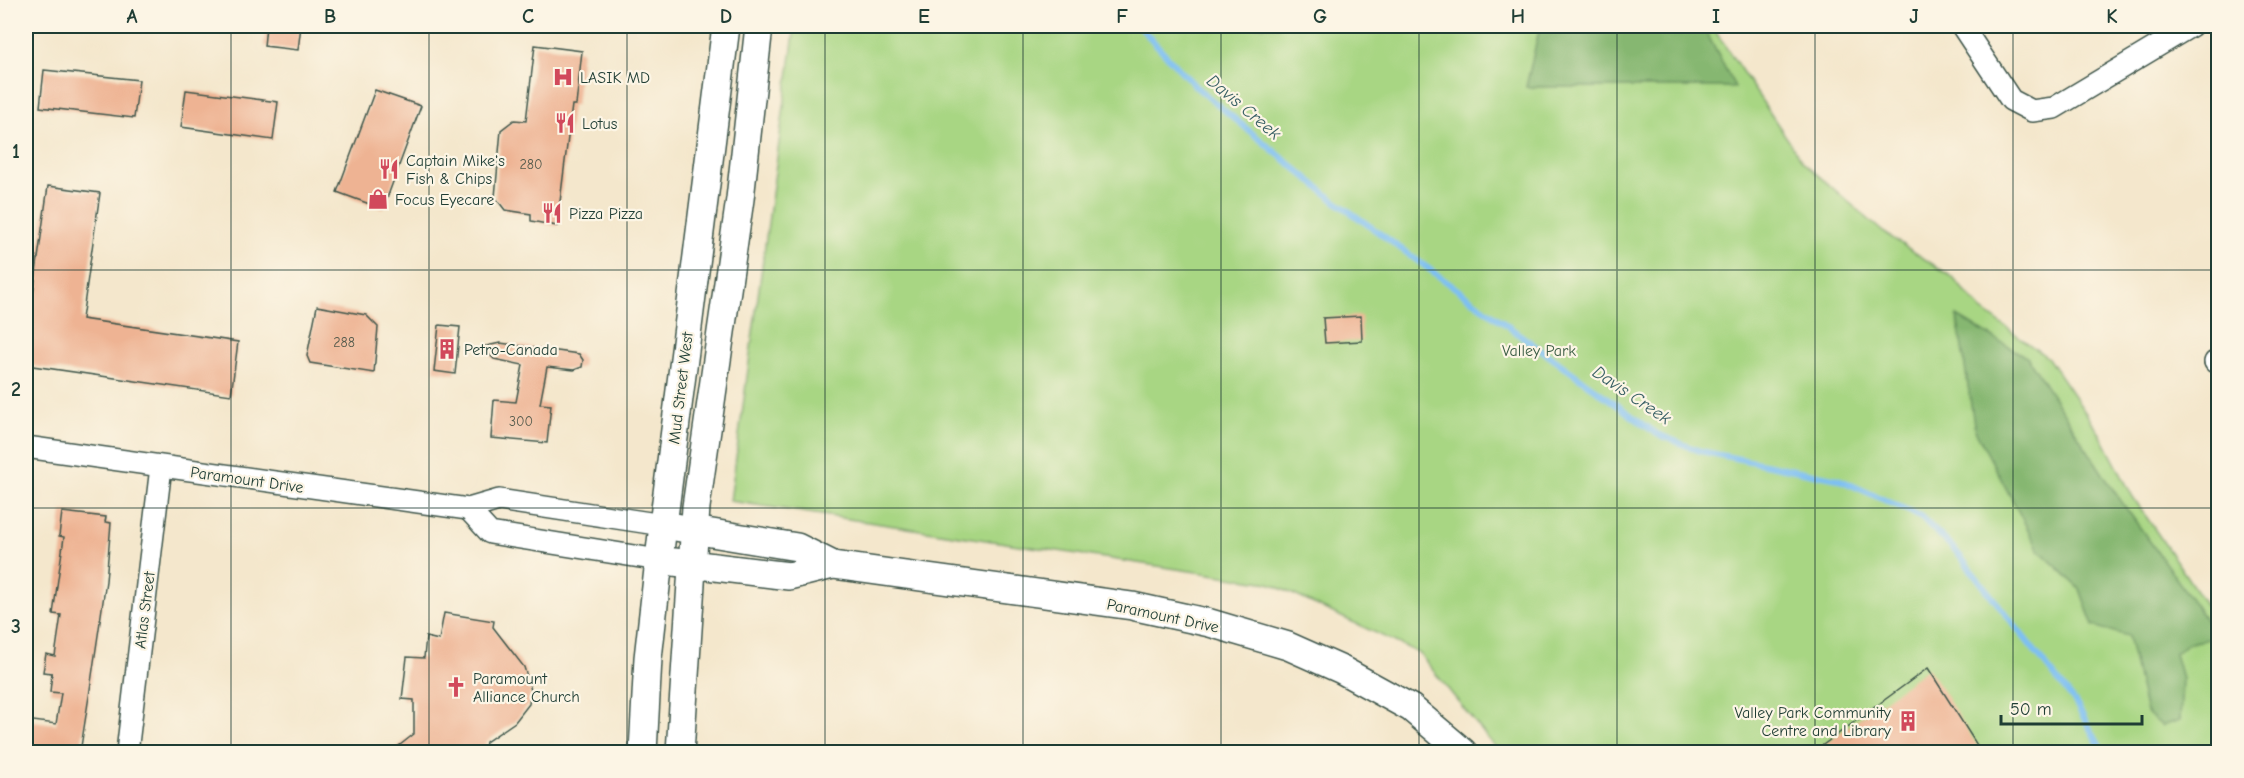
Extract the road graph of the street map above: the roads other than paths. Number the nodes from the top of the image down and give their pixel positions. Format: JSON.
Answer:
{"nodes":[{"id":1,"x":726,"y":26,"type":"edge"},
{"id":2,"x":759,"y":26,"type":"edge"},
{"id":3,"x":1962,"y":26,"type":"edge"},
{"id":4,"x":2191,"y":26,"type":"edge"},
{"id":5,"x":26,"y":447,"type":"edge"},
{"id":6,"x":161,"y":467,"type":"junction"},
{"id":7,"x":468,"y":509,"type":"junction"},
{"id":8,"x":663,"y":525,"type":"junction"},
{"id":9,"x":695,"y":530,"type":"junction"},
{"id":10,"x":660,"y":560,"type":"junction"},
{"id":11,"x":693,"y":564,"type":"junction"},
{"id":12,"x":833,"y":565,"type":"junction"},
{"id":13,"x":127,"y":753,"type":"edge"},
{"id":14,"x":643,"y":753,"type":"edge"},
{"id":15,"x":680,"y":753,"type":"edge"},
{"id":16,"x":1462,"y":753,"type":"edge"}],
"edges":[{"from":1,"to":8,"type":"main road","name":"Mud Street West"},
{"from":2,"to":9,"type":"main road","name":"Mud Street West"},
{"from":3,"to":4,"type":"street"},
{"from":5,"to":6,"type":"street","name":"Paramount Drive"},
{"from":6,"to":7,"type":"street","name":"Paramount Drive"},
{"from":6,"to":13,"type":"street","name":"Atlas Street"},
{"from":7,"to":8,"type":"street","name":"Paramount Drive"},
{"from":7,"to":10,"type":"street","name":"Paramount Drive"},
{"from":8,"to":9,"type":"main road","name":"Paramount Drive"},
{"from":8,"to":10,"type":"main road","name":"Mud Street West"},
{"from":9,"to":11,"type":"main road","name":"Mud Street West"},
{"from":9,"to":12,"type":"main road","name":"Paramount Drive"},
{"from":10,"to":11,"type":"main road","name":"Paramount Drive"},
{"from":10,"to":14,"type":"main road","name":"Mud Street West"},
{"from":11,"to":12,"type":"main road","name":"Paramount Drive"},
{"from":11,"to":15,"type":"main road","name":"Mud Street West"},
{"from":12,"to":16,"type":"main road","name":"Paramount Drive"}]}
